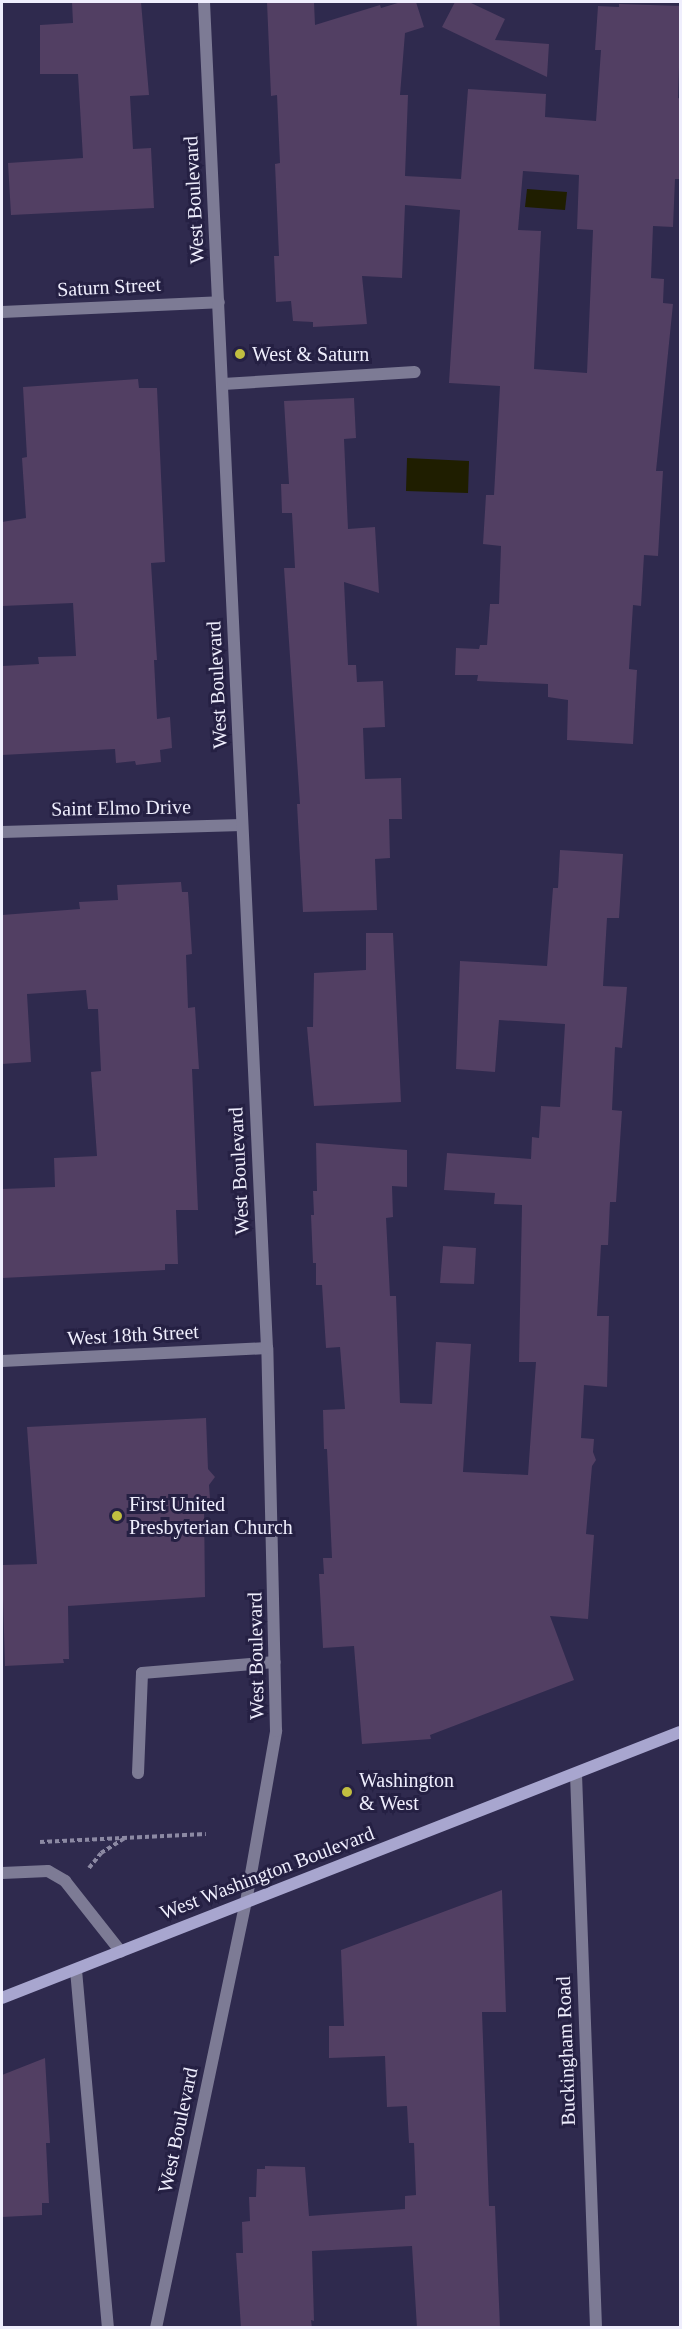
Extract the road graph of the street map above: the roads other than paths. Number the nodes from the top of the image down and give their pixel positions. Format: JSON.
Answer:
{"nodes":[{"id":1,"x":204,"y":2,"type":"edge"},
{"id":2,"x":219,"y":302,"type":"junction"},
{"id":3,"x":2,"y":312,"type":"edge"},
{"id":4,"x":415,"y":372,"type":"dead end"},
{"id":5,"x":223,"y":384,"type":"junction"},
{"id":6,"x":242,"y":825,"type":"junction"},
{"id":7,"x":2,"y":832,"type":"edge"},
{"id":8,"x":267,"y":1348,"type":"junction"},
{"id":9,"x":2,"y":1361,"type":"edge"},
{"id":10,"x":275,"y":1662,"type":"junction"},
{"id":11,"x":681,"y":1732,"type":"edge"},
{"id":12,"x":138,"y":1773,"type":"dead end"},
{"id":13,"x":576,"y":1774,"type":"junction"},
{"id":14,"x":2,"y":1873,"type":"edge"},
{"id":15,"x":246,"y":1902,"type":"junction"},
{"id":16,"x":121,"y":1952,"type":"junction"},
{"id":17,"x":76,"y":1970,"type":"junction"},
{"id":18,"x":2,"y":1998,"type":"edge"},
{"id":19,"x":108,"y":2328,"type":"edge"},
{"id":20,"x":156,"y":2328,"type":"edge"},
{"id":21,"x":596,"y":2328,"type":"edge"}],
"edges":[{"from":1,"to":2,"type":"street","name":"West Boulevard"},
{"from":2,"to":3,"type":"street","name":"Saturn Street"},
{"from":2,"to":5,"type":"street","name":"West Boulevard"},
{"from":4,"to":5,"type":"street"},
{"from":5,"to":6,"type":"street","name":"West Boulevard"},
{"from":6,"to":7,"type":"street","name":"Saint Elmo Drive"},
{"from":6,"to":8,"type":"street","name":"West Boulevard"},
{"from":8,"to":9,"type":"street","name":"West 18th Street"},
{"from":8,"to":10,"type":"street","name":"West Boulevard"},
{"from":10,"to":12,"type":"street"},
{"from":10,"to":15,"type":"street","name":"West Boulevard"},
{"from":11,"to":13,"type":"main road","name":"West Washington Boulevard"},
{"from":13,"to":15,"type":"main road","name":"West Washington Boulevard"},
{"from":13,"to":21,"type":"street","name":"Buckingham Road"},
{"from":14,"to":16,"type":"street"},
{"from":15,"to":16,"type":"main road","name":"West Washington Boulevard"},
{"from":15,"to":20,"type":"street","name":"West Boulevard"},
{"from":16,"to":17,"type":"main road","name":"West Washington Boulevard"},
{"from":17,"to":18,"type":"main road","name":"West Washington Boulevard"},
{"from":17,"to":19,"type":"street"}]}
